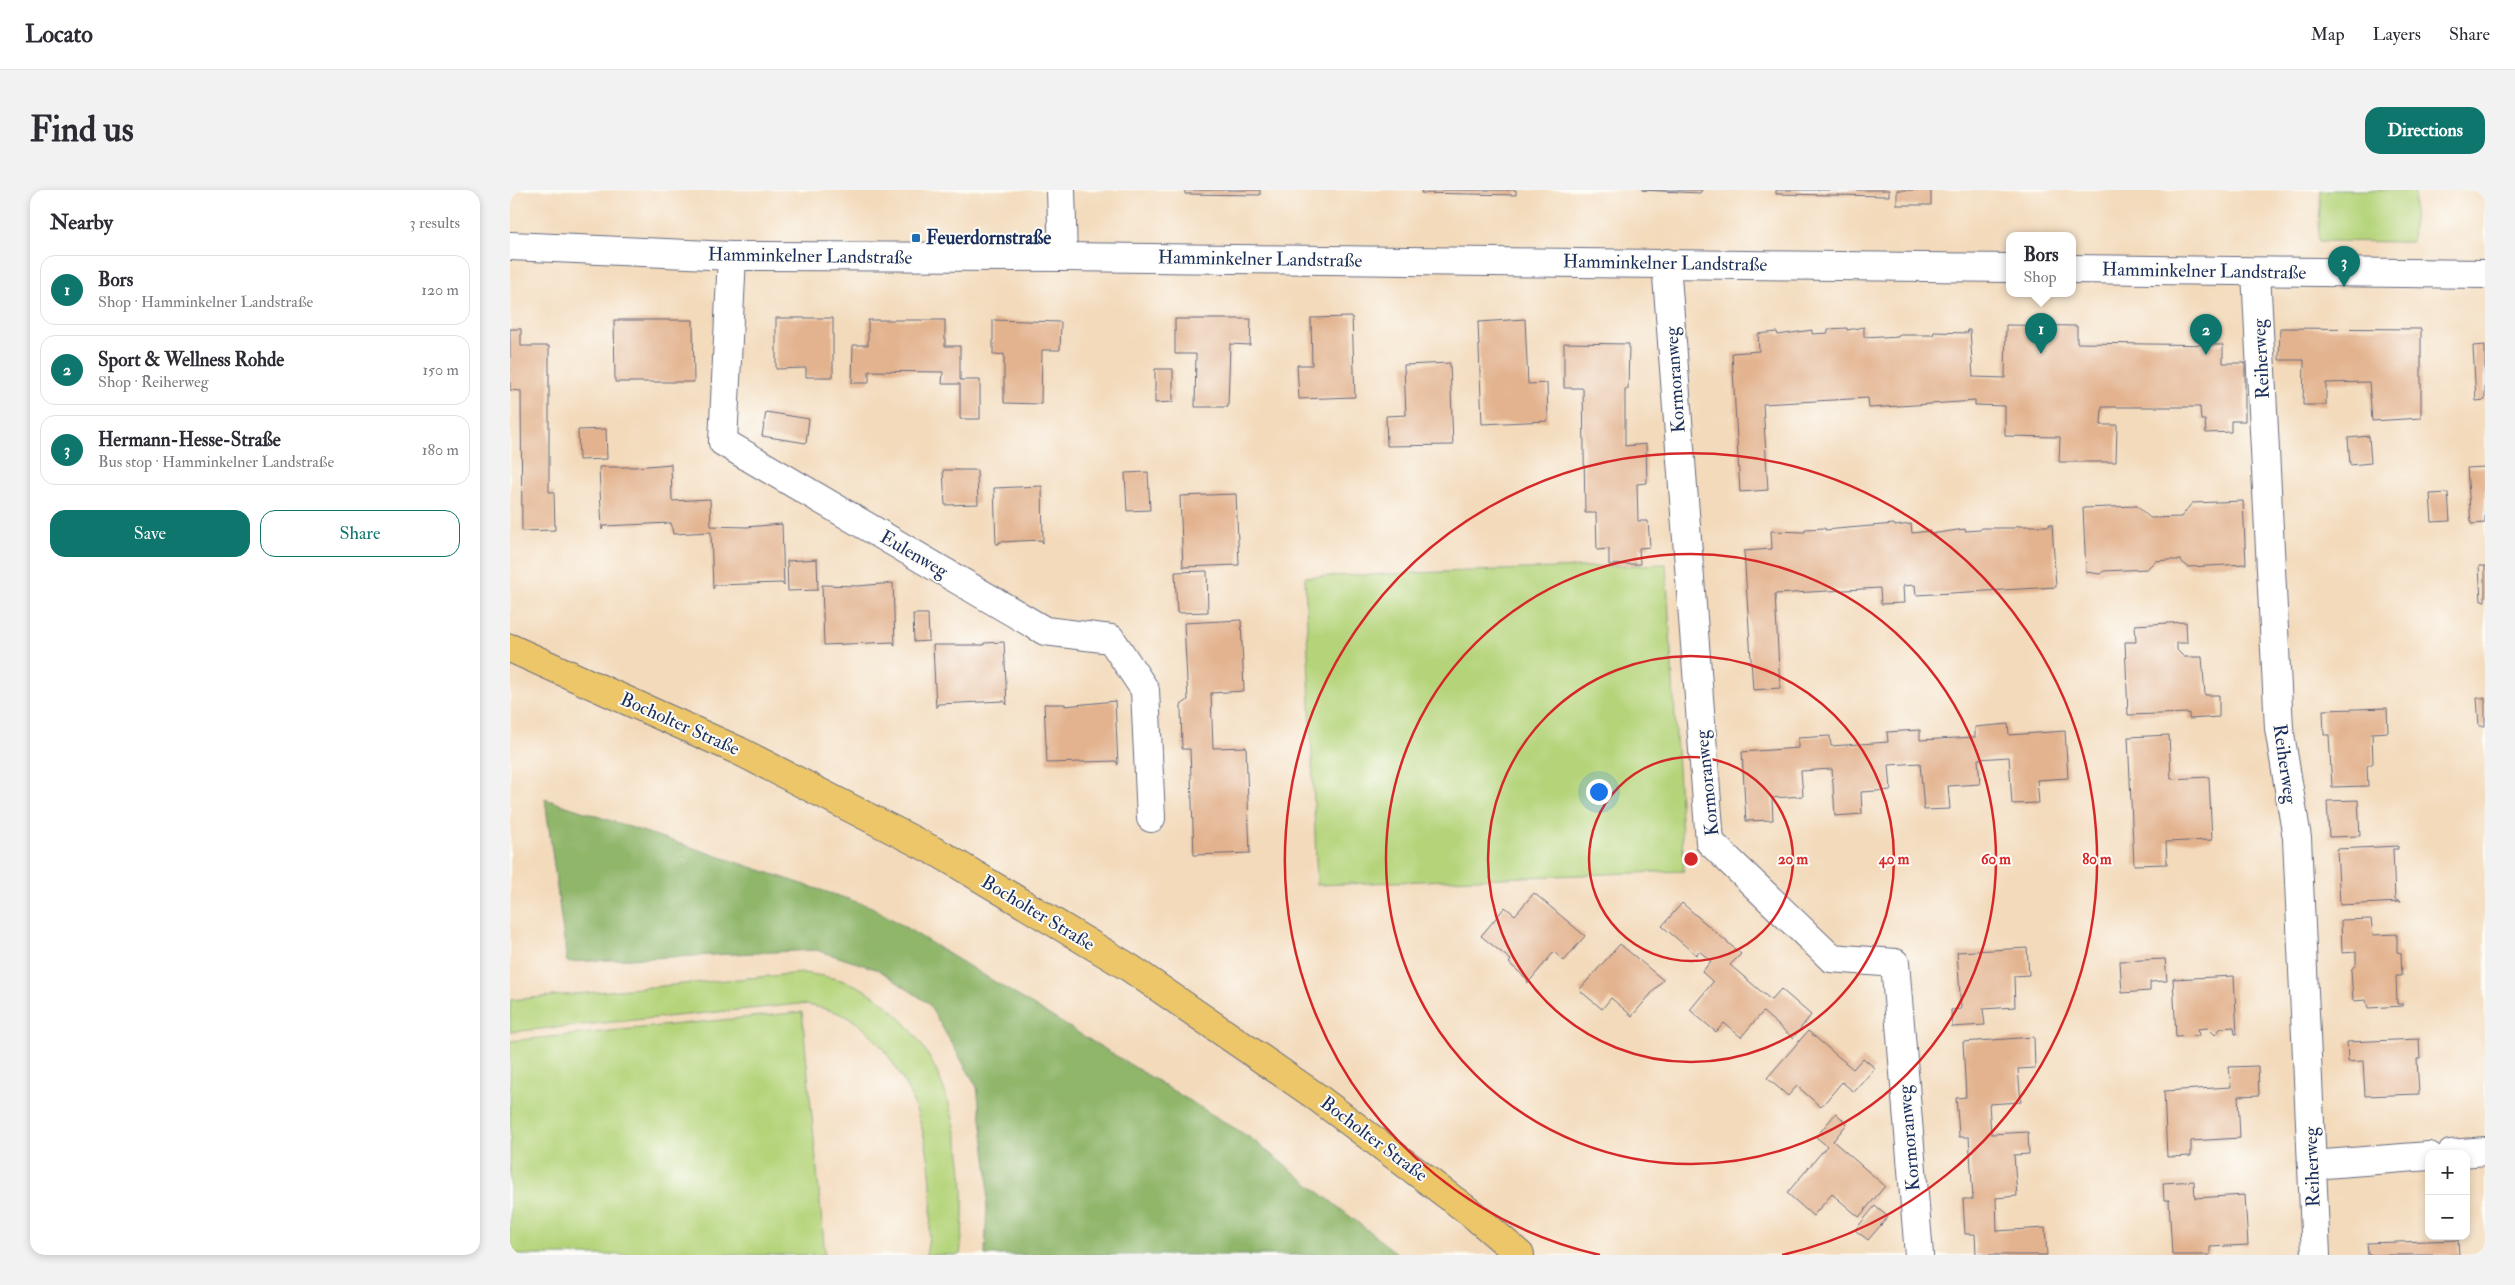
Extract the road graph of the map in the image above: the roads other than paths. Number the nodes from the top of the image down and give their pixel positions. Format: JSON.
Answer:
{"nodes":[{"id":1,"x":1061,"y":190,"type":"edge"},
{"id":2,"x":510,"y":246,"type":"edge"},
{"id":3,"x":732,"y":256,"type":"junction"},
{"id":4,"x":1063,"y":257,"type":"junction"},
{"id":5,"x":1666,"y":263,"type":"junction"},
{"id":6,"x":2006,"y":268,"type":"edge"},
{"id":7,"x":2076,"y":269,"type":"edge"},
{"id":8,"x":2256,"y":272,"type":"junction"},
{"id":9,"x":2485,"y":274,"type":"edge"},
{"id":10,"x":510,"y":648,"type":"edge"},
{"id":11,"x":1150,"y":818,"type":"dead end"},
{"id":12,"x":2485,"y":1151,"type":"edge"},
{"id":13,"x":2470,"y":1152,"type":"edge"},
{"id":14,"x":2425,"y":1156,"type":"edge"},
{"id":15,"x":2312,"y":1165,"type":"junction"},
{"id":16,"x":1520,"y":1255,"type":"edge"},
{"id":17,"x":1919,"y":1255,"type":"edge"},
{"id":18,"x":2316,"y":1255,"type":"edge"}],
"edges":[{"from":1,"to":4,"type":"street"},
{"from":2,"to":3,"type":"street","name":"Hamminkelner Landstraße"},
{"from":3,"to":4,"type":"street","name":"Hamminkelner Landstraße"},
{"from":3,"to":11,"type":"street","name":"Eulenweg"},
{"from":4,"to":5,"type":"street","name":"Hamminkelner Landstraße"},
{"from":5,"to":6,"type":"street","name":"Hamminkelner Landstraße"},
{"from":5,"to":17,"type":"street","name":"Kormoranweg"},
{"from":7,"to":8,"type":"street","name":"Hamminkelner Landstraße"},
{"from":8,"to":9,"type":"street","name":"Hamminkelner Landstraße"},
{"from":8,"to":15,"type":"street","name":"Reiherweg"},
{"from":10,"to":16,"type":"main road","name":"Bocholter Straße"},
{"from":12,"to":13,"type":"street"},
{"from":14,"to":15,"type":"street"},
{"from":15,"to":18,"type":"street","name":"Reiherweg"}]}
